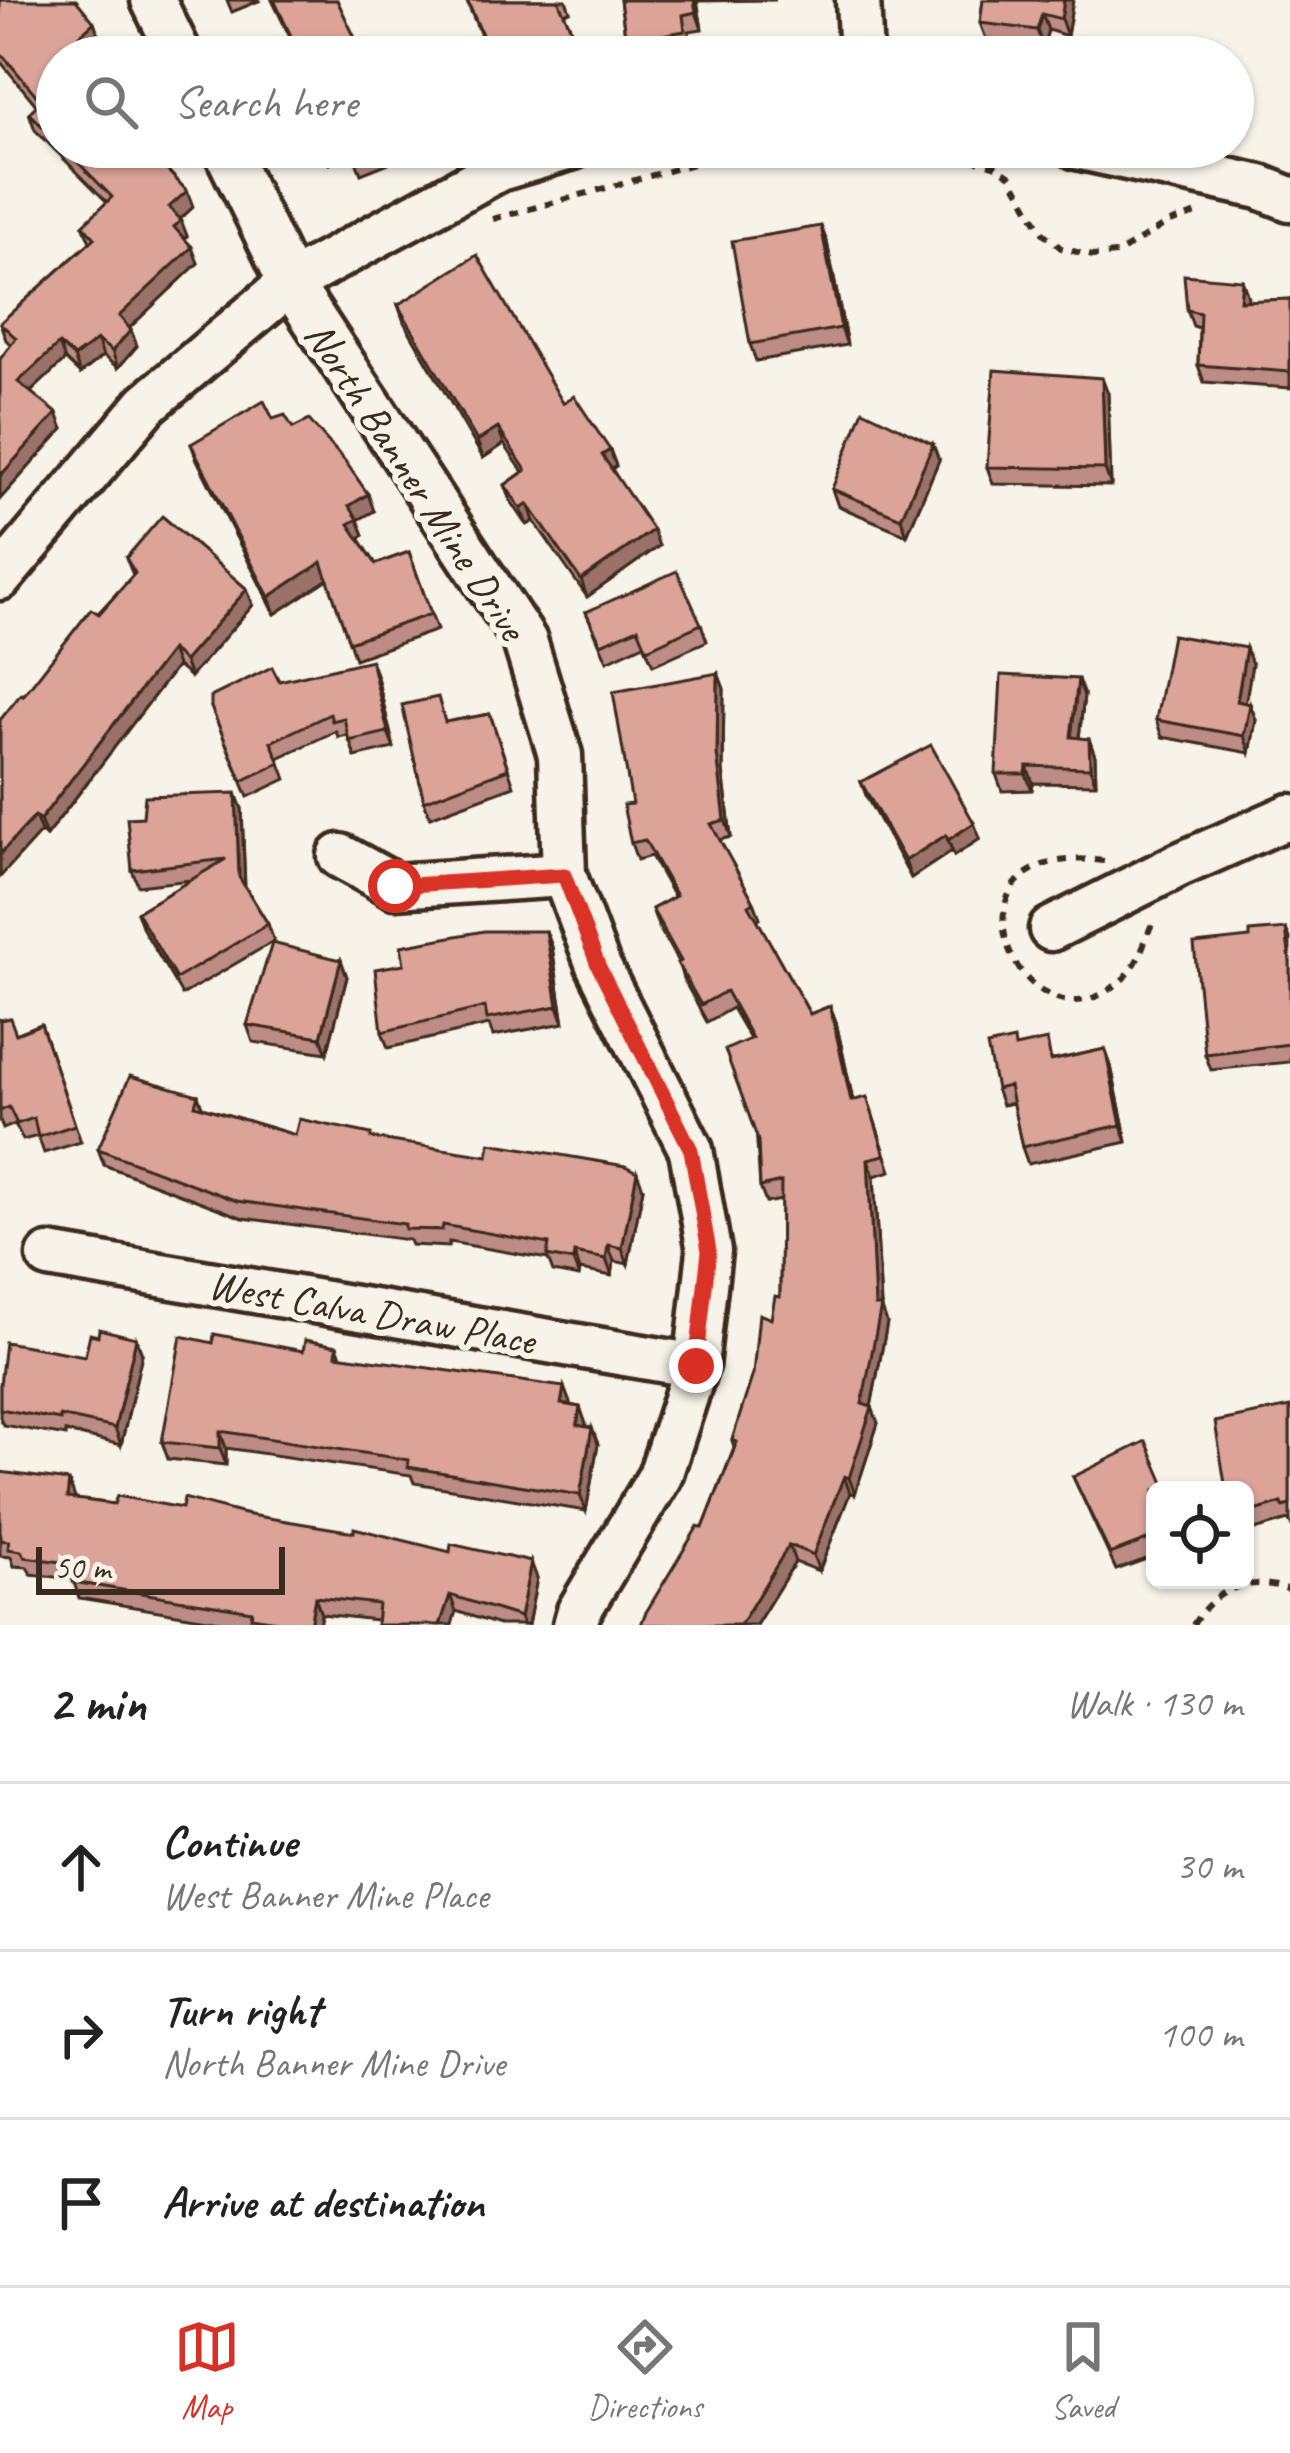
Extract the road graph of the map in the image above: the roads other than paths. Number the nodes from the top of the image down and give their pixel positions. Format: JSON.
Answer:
{"nodes":[{"id":1,"x":153,"y":0,"type":"edge"},
{"id":2,"x":858,"y":0,"type":"edge"},
{"id":3,"x":171,"y":36,"type":"edge"},
{"id":4,"x":860,"y":36,"type":"edge"},
{"id":5,"x":234,"y":168,"type":"edge"},
{"id":6,"x":502,"y":168,"type":"edge"},
{"id":7,"x":1173,"y":168,"type":"edge"},
{"id":8,"x":1290,"y":199,"type":"edge"},
{"id":9,"x":290,"y":283,"type":"junction"},
{"id":10,"x":0,"y":578,"type":"edge"},
{"id":11,"x":1290,"y":816,"type":"edge"},
{"id":12,"x":340,"y":856,"type":"dead end"},
{"id":13,"x":564,"y":875,"type":"junction"},
{"id":14,"x":1051,"y":929,"type":"dead end"},
{"id":15,"x":49,"y":1256,"type":"dead end"},
{"id":16,"x":696,"y":1366,"type":"junction"},
{"id":17,"x":575,"y":1625,"type":"edge"}],
"edges":[{"from":1,"to":3,"type":"street"},
{"from":2,"to":4,"type":"street"},
{"from":5,"to":9,"type":"street","name":"North Banner Mine Drive"},
{"from":6,"to":9,"type":"street"},
{"from":7,"to":8,"type":"street"},
{"from":9,"to":10,"type":"street"},
{"from":9,"to":13,"type":"street","name":"North Banner Mine Drive"},
{"from":11,"to":14,"type":"street"},
{"from":12,"to":13,"type":"street"},
{"from":13,"to":16,"type":"street","name":"North Banner Mine Drive"},
{"from":15,"to":16,"type":"street","name":"West Calva Draw Place"},
{"from":16,"to":17,"type":"street","name":"North Banner Mine Drive"}]}
